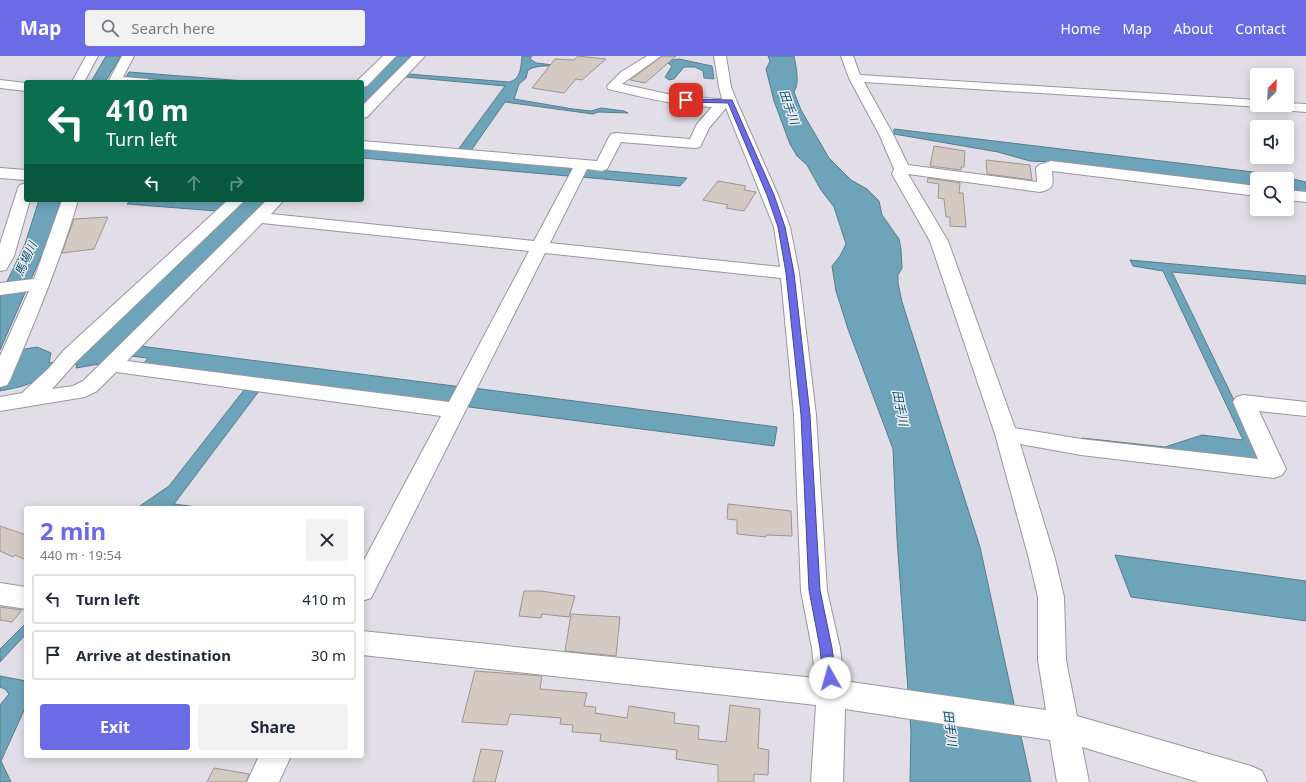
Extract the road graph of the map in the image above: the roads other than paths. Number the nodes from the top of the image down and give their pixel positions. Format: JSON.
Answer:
{"nodes":[{"id":1,"x":92,"y":56,"type":"edge"},
{"id":2,"x":128,"y":56,"type":"edge"},
{"id":3,"x":390,"y":56,"type":"edge"},
{"id":4,"x":419,"y":56,"type":"edge"},
{"id":5,"x":655,"y":56,"type":"edge"},
{"id":6,"x":720,"y":56,"type":"edge"},
{"id":7,"x":847,"y":56,"type":"edge"},
{"id":8,"x":855,"y":78,"type":"junction"},
{"id":9,"x":79,"y":80,"type":"edge"},
{"id":10,"x":115,"y":80,"type":"edge"},
{"id":11,"x":364,"y":80,"type":"edge"},
{"id":12,"x":0,"y":84,"type":"edge"},
{"id":13,"x":24,"y":87,"type":"edge"},
{"id":14,"x":726,"y":102,"type":"junction"},
{"id":15,"x":1250,"y":104,"type":"edge"},
{"id":16,"x":1294,"y":107,"type":"edge"},
{"id":17,"x":1306,"y":108,"type":"edge"},
{"id":18,"x":364,"y":112,"type":"edge"},
{"id":19,"x":364,"y":145,"type":"edge"},
{"id":20,"x":582,"y":165,"type":"junction"},
{"id":21,"x":902,"y":169,"type":"junction"},
{"id":22,"x":0,"y":173,"type":"edge"},
{"id":23,"x":24,"y":175,"type":"edge"},
{"id":24,"x":1250,"y":190,"type":"edge"},
{"id":25,"x":24,"y":195,"type":"edge"},
{"id":26,"x":1294,"y":196,"type":"edge"},
{"id":27,"x":1306,"y":197,"type":"edge"},
{"id":28,"x":69,"y":202,"type":"edge"},
{"id":29,"x":235,"y":202,"type":"edge"},
{"id":30,"x":274,"y":202,"type":"edge"},
{"id":31,"x":258,"y":218,"type":"junction"},
{"id":32,"x":539,"y":247,"type":"junction"},
{"id":33,"x":0,"y":266,"type":"edge"},
{"id":34,"x":790,"y":273,"type":"junction"},
{"id":35,"x":38,"y":284,"type":"junction"},
{"id":36,"x":0,"y":289,"type":"edge"},
{"id":37,"x":110,"y":366,"type":"junction"},
{"id":38,"x":0,"y":380,"type":"edge"},
{"id":39,"x":29,"y":399,"type":"junction"},
{"id":40,"x":0,"y":404,"type":"edge"},
{"id":41,"x":1306,"y":409,"type":"edge"},
{"id":42,"x":456,"y":410,"type":"junction"},
{"id":43,"x":1006,"y":434,"type":"junction"},
{"id":44,"x":364,"y":586,"type":"edge"},
{"id":45,"x":0,"y":594,"type":"edge"},
{"id":46,"x":24,"y":598,"type":"edge"},
{"id":47,"x":364,"y":643,"type":"edge"},
{"id":48,"x":838,"y":694,"type":"junction"},
{"id":49,"x":1053,"y":726,"type":"junction"},
{"id":50,"x":274,"y":758,"type":"edge"},
{"id":51,"x":262,"y":782,"type":"edge"},
{"id":52,"x":827,"y":782,"type":"edge"},
{"id":53,"x":1073,"y":782,"type":"edge"},
{"id":54,"x":1251,"y":782,"type":"edge"}],
"edges":[{"from":1,"to":9,"type":"main road"},
{"from":2,"to":10,"type":"main road"},
{"from":3,"to":11,"type":"main road"},
{"from":4,"to":18,"type":"main road"},
{"from":5,"to":14,"type":"main road"},
{"from":6,"to":14,"type":"main road"},
{"from":7,"to":8,"type":"main road"},
{"from":8,"to":15,"type":"main road"},
{"from":8,"to":21,"type":"main road"},
{"from":12,"to":13,"type":"main road"},
{"from":14,"to":20,"type":"main road"},
{"from":14,"to":34,"type":"main road"},
{"from":16,"to":17,"type":"main road"},
{"from":19,"to":20,"type":"main road"},
{"from":20,"to":32,"type":"main road"},
{"from":21,"to":24,"type":"main road"},
{"from":21,"to":43,"type":"main road"},
{"from":22,"to":23,"type":"main road"},
{"from":25,"to":33,"type":"main road"},
{"from":26,"to":27,"type":"main road"},
{"from":28,"to":35,"type":"main road"},
{"from":29,"to":39,"type":"main road"},
{"from":30,"to":31,"type":"main road"},
{"from":31,"to":32,"type":"main road"},
{"from":31,"to":37,"type":"main road"},
{"from":32,"to":34,"type":"main road"},
{"from":32,"to":42,"type":"main road"},
{"from":34,"to":48,"type":"main road"},
{"from":35,"to":36,"type":"main road"},
{"from":35,"to":38,"type":"main road"},
{"from":37,"to":39,"type":"main road"},
{"from":37,"to":42,"type":"main road"},
{"from":39,"to":40,"type":"main road"},
{"from":41,"to":43,"type":"main road"},
{"from":42,"to":44,"type":"main road"},
{"from":43,"to":49,"type":"main road"},
{"from":45,"to":46,"type":"main road"},
{"from":47,"to":48,"type":"main road"},
{"from":48,"to":49,"type":"main road"},
{"from":48,"to":52,"type":"main road"},
{"from":49,"to":53,"type":"main road"},
{"from":49,"to":54,"type":"main road"},
{"from":50,"to":51,"type":"main road"}]}
